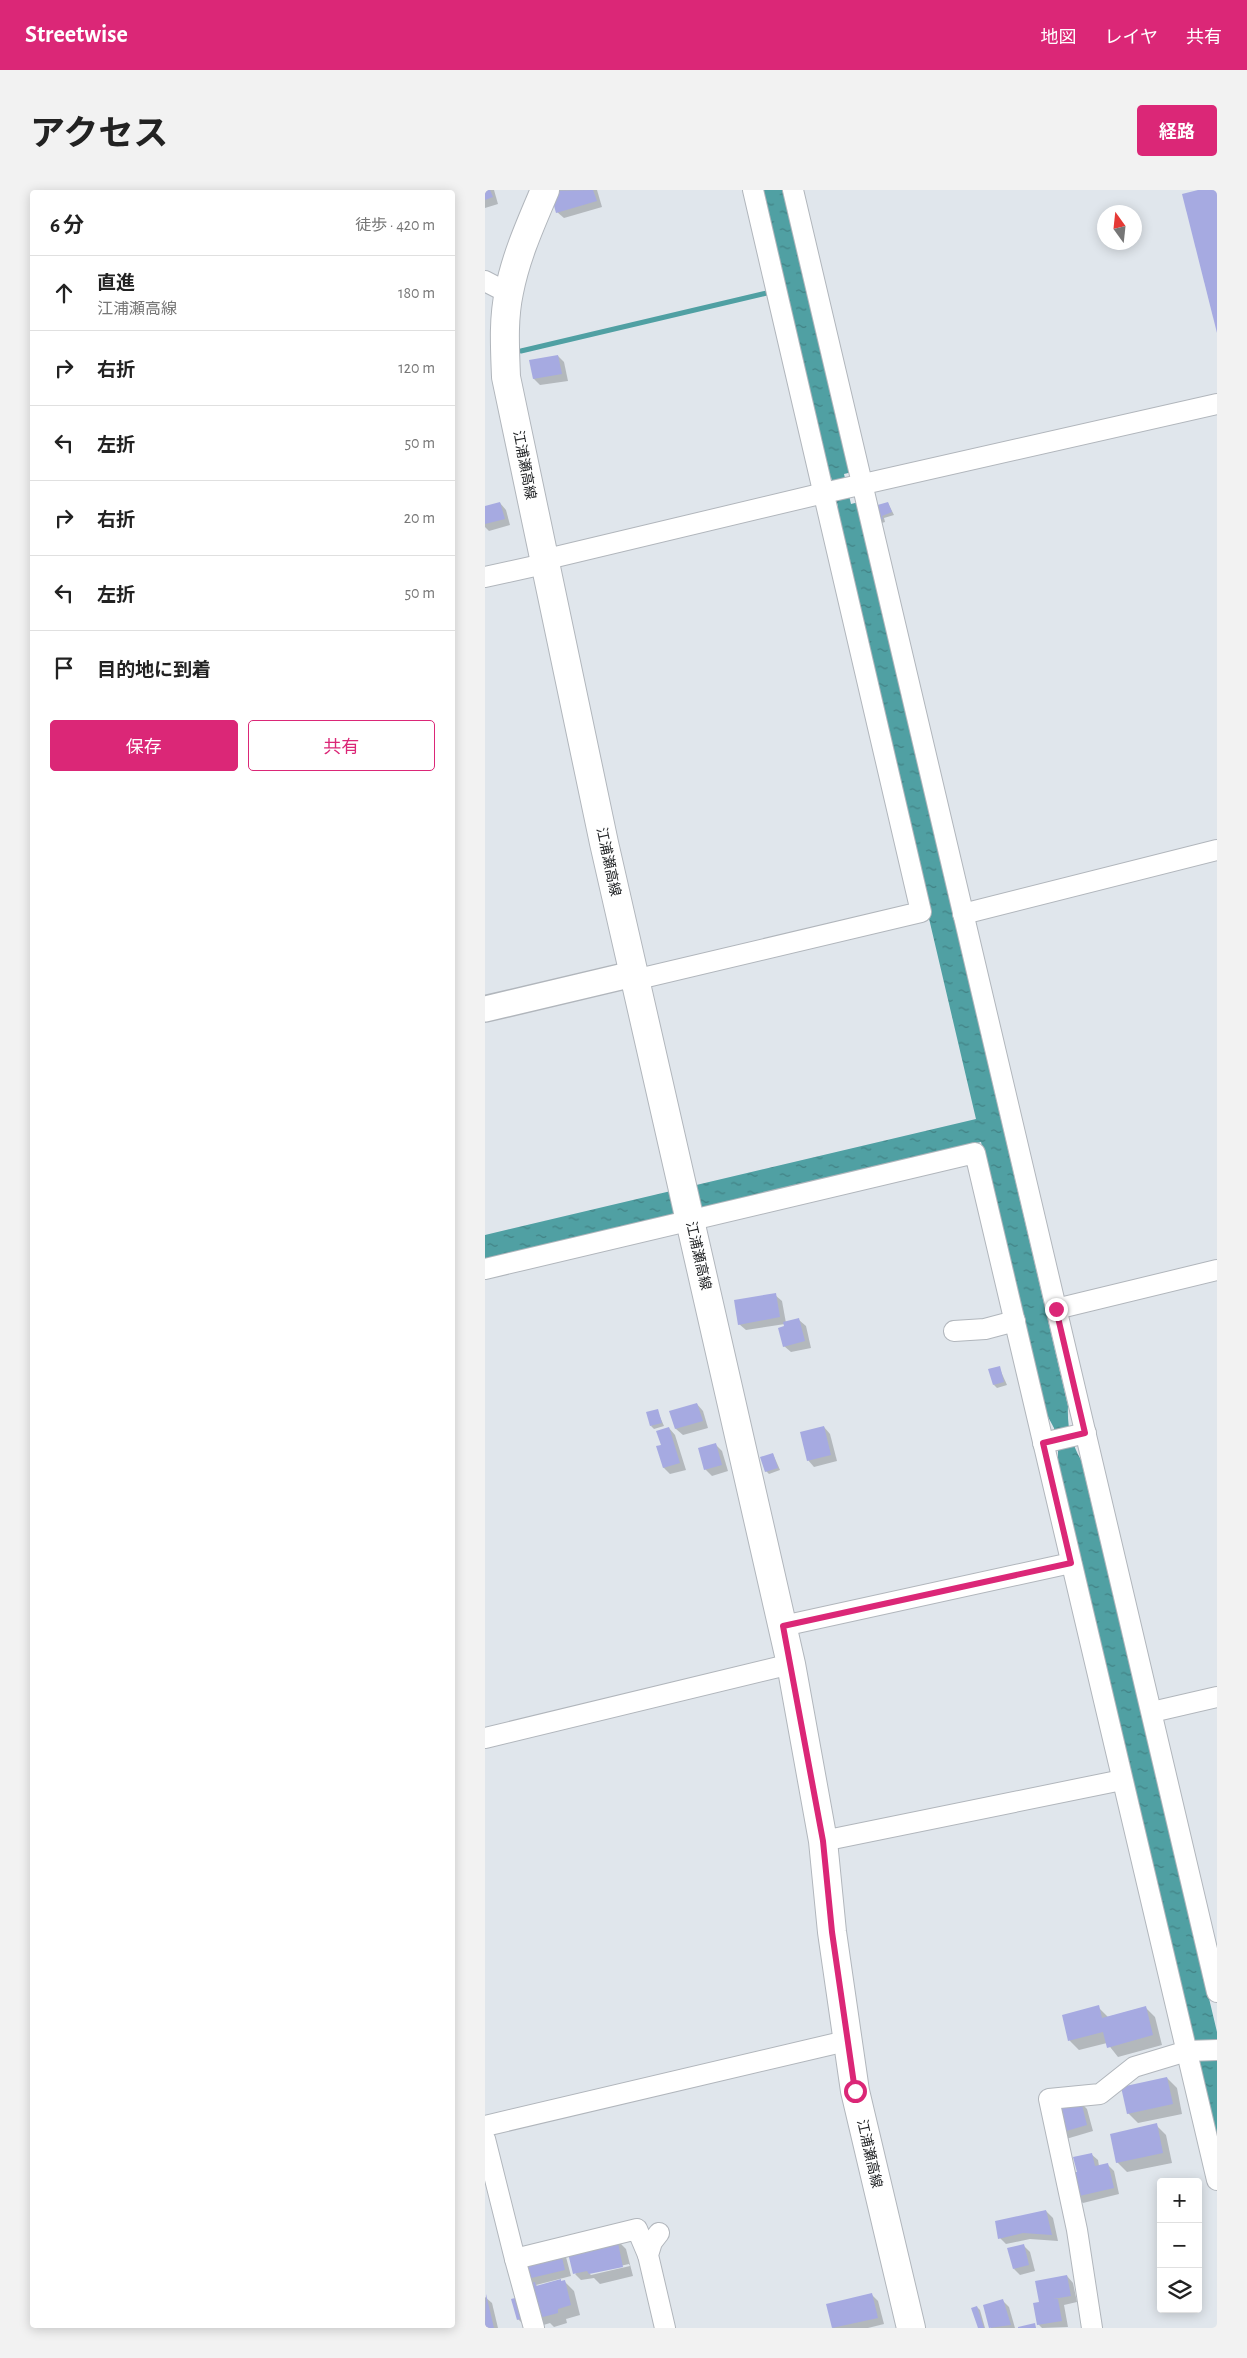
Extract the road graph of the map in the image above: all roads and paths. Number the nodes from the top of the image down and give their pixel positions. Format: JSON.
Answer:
{"nodes":[{"id":1,"x":545,"y":190,"type":"edge"},
{"id":2,"x":753,"y":190,"type":"edge"},
{"id":3,"x":793,"y":190,"type":"edge"},
{"id":4,"x":497,"y":287,"type":"edge"},
{"id":5,"x":1217,"y":404,"type":"edge"},
{"id":6,"x":857,"y":486,"type":"junction"},
{"id":7,"x":826,"y":493,"type":"junction"},
{"id":8,"x":543,"y":562,"type":"junction"},
{"id":9,"x":485,"y":577,"type":"edge"},
{"id":10,"x":1217,"y":850,"type":"edge"},
{"id":11,"x":963,"y":914,"type":"junction"},
{"id":12,"x":634,"y":977,"type":"junction"},
{"id":13,"x":485,"y":1009,"type":"edge"},
{"id":14,"x":689,"y":1217,"type":"junction"},
{"id":15,"x":485,"y":1269,"type":"edge"},
{"id":16,"x":1217,"y":1270,"type":"edge"},
{"id":17,"x":1056,"y":1309,"type":"junction"},
{"id":18,"x":1015,"y":1320,"type":"junction"},
{"id":19,"x":954,"y":1331,"type":"dead end"},
{"id":20,"x":1064,"y":1438,"type":"junction"},
{"id":21,"x":1071,"y":1563,"type":"junction"},
{"id":22,"x":783,"y":1626,"type":"junction"},
{"id":23,"x":791,"y":1664,"type":"junction"},
{"id":24,"x":1217,"y":1697,"type":"edge"},
{"id":25,"x":1152,"y":1712,"type":"junction"},
{"id":26,"x":485,"y":1738,"type":"edge"},
{"id":27,"x":1122,"y":1780,"type":"junction"},
{"id":28,"x":823,"y":1841,"type":"junction"},
{"id":29,"x":1217,"y":1992,"type":"edge"},
{"id":30,"x":846,"y":2041,"type":"junction"},
{"id":31,"x":1217,"y":2050,"type":"edge"},
{"id":32,"x":1187,"y":2051,"type":"junction"},
{"id":33,"x":485,"y":2126,"type":"edge"},
{"id":34,"x":485,"y":2138,"type":"edge"},
{"id":35,"x":1217,"y":2180,"type":"edge"},
{"id":36,"x":659,"y":2233,"type":"dead end"},
{"id":37,"x":649,"y":2256,"type":"junction"},
{"id":38,"x":515,"y":2259,"type":"junction"},
{"id":39,"x":533,"y":2328,"type":"edge"},
{"id":40,"x":665,"y":2328,"type":"edge"},
{"id":41,"x":911,"y":2328,"type":"edge"},
{"id":42,"x":1092,"y":2328,"type":"edge"}],
"edges":[{"from":1,"to":4,"type":"main road","name":"江浦瀬高線"},
{"from":2,"to":7,"type":"street"},
{"from":3,"to":6,"type":"street"},
{"from":4,"to":8,"type":"main road","name":"江浦瀬高線"},
{"from":5,"to":6,"type":"street"},
{"from":6,"to":7,"type":"street"},
{"from":6,"to":11,"type":"street"},
{"from":7,"to":8,"type":"street"},
{"from":7,"to":12,"type":"street"},
{"from":8,"to":9,"type":"street"},
{"from":8,"to":12,"type":"main road","name":"江浦瀬高線"},
{"from":10,"to":11,"type":"street"},
{"from":11,"to":17,"type":"street"},
{"from":12,"to":13,"type":"street"},
{"from":12,"to":14,"type":"main road","name":"江浦瀬高線"},
{"from":14,"to":15,"type":"street"},
{"from":14,"to":18,"type":"street"},
{"from":14,"to":22,"type":"main road","name":"江浦瀬高線"},
{"from":16,"to":17,"type":"street"},
{"from":17,"to":20,"type":"street"},
{"from":18,"to":19,"type":"street"},
{"from":18,"to":20,"type":"street"},
{"from":20,"to":21,"type":"street"},
{"from":20,"to":25,"type":"street"},
{"from":21,"to":22,"type":"street"},
{"from":21,"to":27,"type":"street"},
{"from":22,"to":23,"type":"main road","name":"江浦瀬高線"},
{"from":23,"to":26,"type":"street"},
{"from":23,"to":28,"type":"main road","name":"江浦瀬高線"},
{"from":24,"to":25,"type":"street"},
{"from":25,"to":29,"type":"street"},
{"from":27,"to":28,"type":"street"},
{"from":27,"to":32,"type":"street"},
{"from":28,"to":30,"type":"main road","name":"江浦瀬高線"},
{"from":30,"to":33,"type":"street"},
{"from":30,"to":41,"type":"main road","name":"江浦瀬高線"},
{"from":31,"to":32,"type":"street"},
{"from":32,"to":35,"type":"street"},
{"from":32,"to":42,"type":"street"},
{"from":34,"to":38,"type":"street"},
{"from":36,"to":37,"type":"street"},
{"from":37,"to":38,"type":"street"},
{"from":37,"to":40,"type":"street"},
{"from":38,"to":39,"type":"street"}]}
